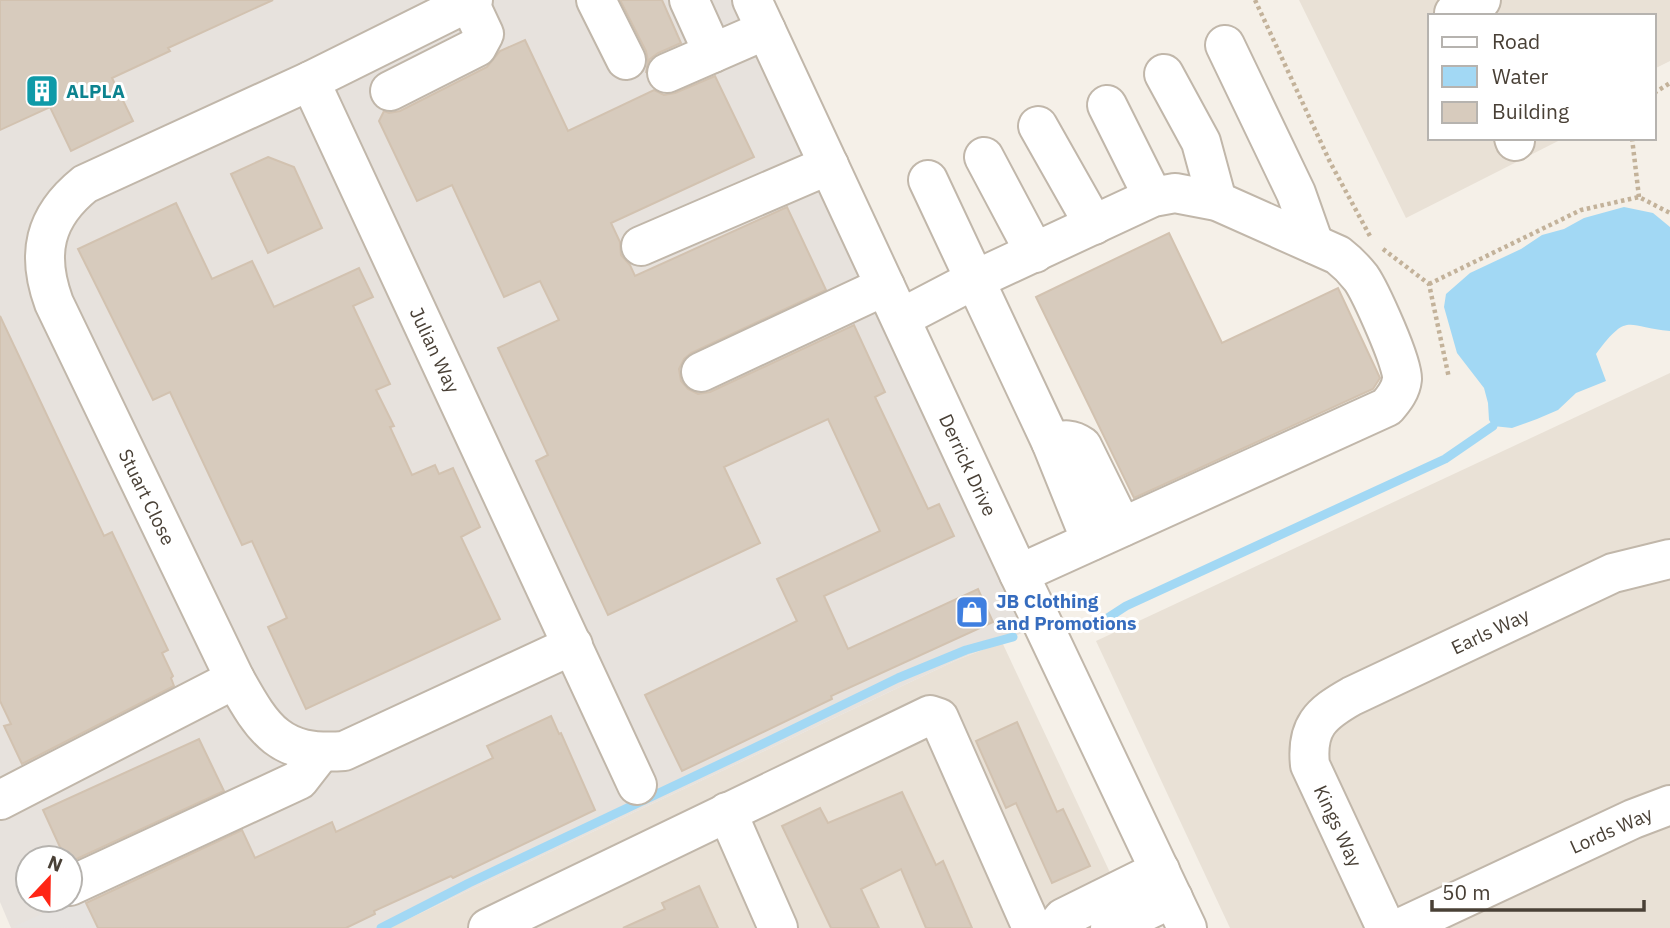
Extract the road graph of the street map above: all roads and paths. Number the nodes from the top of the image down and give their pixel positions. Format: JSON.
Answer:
{"nodes":[{"id":1,"x":596,"y":0,"type":"edge"},
{"id":2,"x":689,"y":0,"type":"edge"},
{"id":3,"x":1255,"y":0,"type":"edge"},
{"id":4,"x":471,"y":1,"type":"edge"},
{"id":5,"x":759,"y":15,"type":"edge"},
{"id":6,"x":1225,"y":45,"type":"dead end"},
{"id":7,"x":713,"y":53,"type":"junction"},
{"id":8,"x":626,"y":60,"type":"dead end"},
{"id":9,"x":667,"y":73,"type":"dead end"},
{"id":10,"x":1164,"y":74,"type":"dead end"},
{"id":11,"x":310,"y":81,"type":"junction"},
{"id":12,"x":390,"y":91,"type":"dead end"},
{"id":13,"x":1107,"y":105,"type":"dead end"},
{"id":14,"x":1038,"y":125,"type":"dead end"},
{"id":15,"x":1633,"y":140,"type":"edge"},
{"id":16,"x":984,"y":157,"type":"dead end"},
{"id":17,"x":829,"y":165,"type":"junction"},
{"id":18,"x":928,"y":180,"type":"dead end"},
{"id":19,"x":1153,"y":197,"type":"junction"},
{"id":20,"x":1639,"y":197,"type":"junction"},
{"id":21,"x":1217,"y":201,"type":"junction"},
{"id":22,"x":1670,"y":213,"type":"edge"},
{"id":23,"x":1094,"y":225,"type":"junction"},
{"id":24,"x":1373,"y":241,"type":"dead end"},
{"id":25,"x":1314,"y":244,"type":"junction"},
{"id":26,"x":641,"y":246,"type":"dead end"},
{"id":27,"x":1382,"y":248,"type":"dead end"},
{"id":28,"x":1035,"y":253,"type":"junction"},
{"id":29,"x":976,"y":279,"type":"junction"},
{"id":30,"x":1429,"y":284,"type":"junction"},
{"id":31,"x":893,"y":302,"type":"junction"},
{"id":32,"x":701,"y":372,"type":"dead end"},
{"id":33,"x":1449,"y":378,"type":"dead end"},
{"id":34,"x":1107,"y":534,"type":"junction"},
{"id":35,"x":1670,"y":559,"type":"edge"},
{"id":36,"x":1019,"y":574,"type":"junction"},
{"id":37,"x":573,"y":645,"type":"junction"},
{"id":38,"x":235,"y":679,"type":"junction"},
{"id":39,"x":1319,"y":722,"type":"joint"},
{"id":40,"x":320,"y":753,"type":"junction"},
{"id":41,"x":637,"y":785,"type":"dead end"},
{"id":42,"x":0,"y":800,"type":"edge"},
{"id":43,"x":1670,"y":805,"type":"edge"},
{"id":44,"x":727,"y":812,"type":"junction"},
{"id":45,"x":84,"y":880,"type":"edge"},
{"id":46,"x":1173,"y":899,"type":"edge"},
{"id":47,"x":488,"y":928,"type":"edge"},
{"id":48,"x":778,"y":928,"type":"edge"},
{"id":49,"x":1032,"y":928,"type":"edge"},
{"id":50,"x":1055,"y":928,"type":"edge"},
{"id":51,"x":1110,"y":928,"type":"edge"},
{"id":52,"x":1387,"y":928,"type":"edge"},
{"id":53,"x":1400,"y":928,"type":"edge"}],
"edges":[{"from":1,"to":8,"type":"street"},
{"from":2,"to":7,"type":"street"},
{"from":3,"to":24,"type":"path"},
{"from":4,"to":11,"type":"street"},
{"from":4,"to":12,"type":"street"},
{"from":5,"to":7,"type":"street"},
{"from":5,"to":17,"type":"street","name":"Derrick Drive"},
{"from":6,"to":25,"type":"street"},
{"from":7,"to":9,"type":"street"},
{"from":10,"to":21,"type":"street"},
{"from":11,"to":37,"type":"street","name":"Julian Way"},
{"from":11,"to":38,"type":"street","name":"Stuart Close"},
{"from":13,"to":19,"type":"street"},
{"from":14,"to":23,"type":"street"},
{"from":15,"to":20,"type":"path"},
{"from":16,"to":28,"type":"street"},
{"from":17,"to":26,"type":"street"},
{"from":17,"to":31,"type":"street","name":"Derrick Drive"},
{"from":18,"to":29,"type":"street"},
{"from":19,"to":21,"type":"street"},
{"from":19,"to":23,"type":"street"},
{"from":20,"to":22,"type":"path"},
{"from":20,"to":30,"type":"path"},
{"from":21,"to":25,"type":"street"},
{"from":23,"to":28,"type":"street"},
{"from":25,"to":34,"type":"street"},
{"from":27,"to":30,"type":"path"},
{"from":28,"to":29,"type":"street"},
{"from":29,"to":31,"type":"street"},
{"from":29,"to":34,"type":"street"},
{"from":30,"to":33,"type":"path"},
{"from":31,"to":32,"type":"street"},
{"from":31,"to":36,"type":"street","name":"Derrick Drive"},
{"from":34,"to":36,"type":"street"},
{"from":35,"to":39,"type":"street","name":"Earls Way"},
{"from":36,"to":46,"type":"street","name":"Derrick Drive"},
{"from":37,"to":40,"type":"street","name":"Stuart Close"},
{"from":37,"to":41,"type":"street","name":"Julian Way"},
{"from":38,"to":40,"type":"street","name":"Stuart Close"},
{"from":38,"to":42,"type":"street"},
{"from":39,"to":52,"type":"street","name":"Kings Way"},
{"from":40,"to":45,"type":"street"},
{"from":43,"to":53,"type":"street","name":"Lords Way"},
{"from":44,"to":47,"type":"street"},
{"from":44,"to":48,"type":"street"},
{"from":44,"to":49,"type":"street"},
{"from":46,"to":50,"type":"street"},
{"from":46,"to":51,"type":"street"}]}
